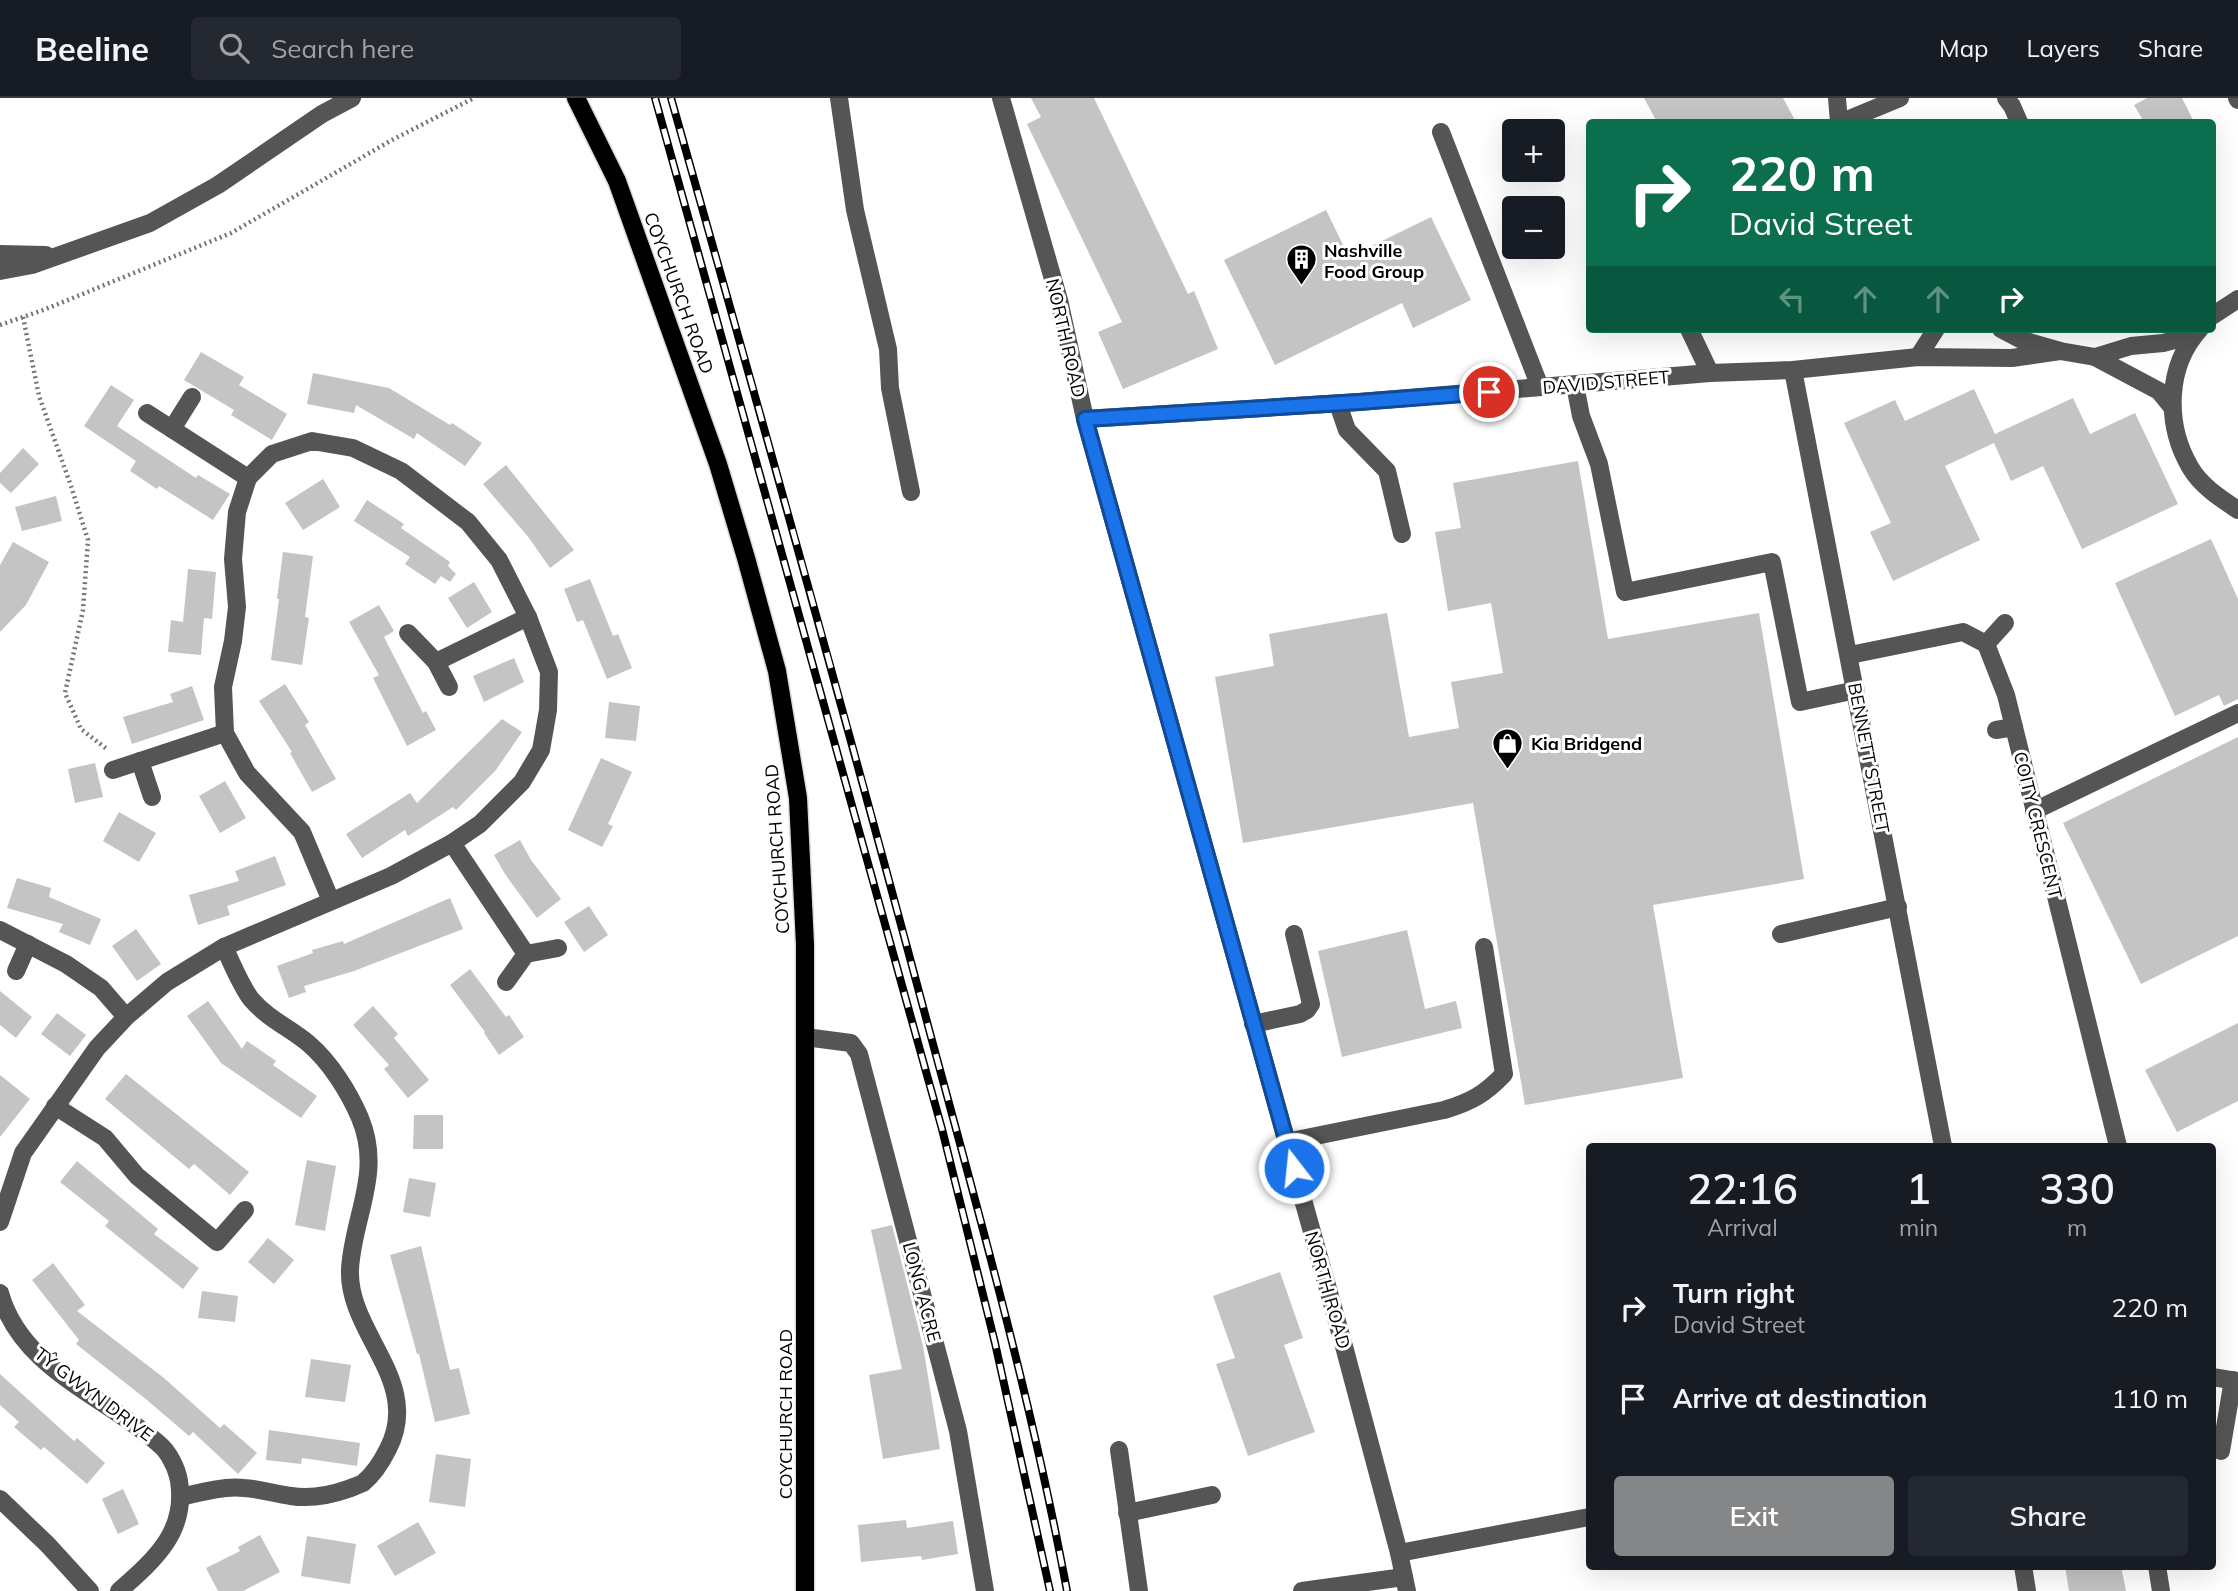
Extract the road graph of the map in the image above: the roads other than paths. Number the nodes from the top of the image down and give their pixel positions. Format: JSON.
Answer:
{"nodes":[{"id":1,"x":352,"y":98,"type":"edge"},
{"id":2,"x":576,"y":98,"type":"edge"},
{"id":3,"x":839,"y":98,"type":"edge"},
{"id":4,"x":1001,"y":98,"type":"edge"},
{"id":5,"x":1837,"y":98,"type":"edge"},
{"id":6,"x":1900,"y":98,"type":"edge"},
{"id":7,"x":2006,"y":98,"type":"edge"},
{"id":8,"x":1840,"y":119,"type":"edge"},
{"id":9,"x":1848,"y":119,"type":"edge"},
{"id":10,"x":2018,"y":119,"type":"edge"},
{"id":11,"x":1441,"y":132,"type":"dead end"},
{"id":12,"x":0,"y":254,"type":"edge"},
{"id":13,"x":60,"y":255,"type":"junction"},
{"id":14,"x":0,"y":271,"type":"edge"},
{"id":15,"x":2238,"y":299,"type":"edge"},
{"id":16,"x":2216,"y":313,"type":"edge"},
{"id":17,"x":1691,"y":333,"type":"edge"},
{"id":18,"x":1933,"y":333,"type":"edge"},
{"id":19,"x":2009,"y":333,"type":"edge"},
{"id":20,"x":2194,"y":333,"type":"edge"},
{"id":21,"x":2196,"y":333,"type":"edge"},
{"id":22,"x":2060,"y":351,"type":"junction"},
{"id":23,"x":1918,"y":356,"type":"junction"},
{"id":24,"x":2095,"y":357,"type":"junction"},
{"id":25,"x":1793,"y":370,"type":"junction"},
{"id":26,"x":1710,"y":373,"type":"junction"},
{"id":27,"x":1575,"y":385,"type":"junction"},
{"id":28,"x":1540,"y":387,"type":"junction"},
{"id":29,"x":192,"y":397,"type":"dead end"},
{"id":30,"x":1338,"y":404,"type":"junction"},
{"id":31,"x":2172,"y":407,"type":"junction"},
{"id":32,"x":147,"y":413,"type":"dead end"},
{"id":33,"x":1085,"y":419,"type":"junction"},
{"id":34,"x":172,"y":429,"type":"junction"},
{"id":35,"x":248,"y":478,"type":"junction"},
{"id":36,"x":911,"y":492,"type":"dead end"},
{"id":37,"x":2238,"y":510,"type":"edge"},
{"id":38,"x":1402,"y":534,"type":"dead end"},
{"id":39,"x":528,"y":617,"type":"junction"},
{"id":40,"x":2005,"y":623,"type":"dead end"},
{"id":41,"x":408,"y":633,"type":"dead end"},
{"id":42,"x":1986,"y":644,"type":"junction"},
{"id":43,"x":1850,"y":655,"type":"junction"},
{"id":44,"x":436,"y":662,"type":"junction"},
{"id":45,"x":449,"y":687,"type":"dead end"},
{"id":46,"x":1856,"y":690,"type":"junction"},
{"id":47,"x":2238,"y":713,"type":"edge"},
{"id":48,"x":225,"y":733,"type":"junction"},
{"id":49,"x":152,"y":797,"type":"dead end"},
{"id":50,"x":2034,"y":811,"type":"junction"},
{"id":51,"x":452,"y":843,"type":"junction"},
{"id":52,"x":331,"y":901,"type":"junction"},
{"id":53,"x":1898,"y":907,"type":"junction"},
{"id":54,"x":0,"y":930,"type":"edge"},
{"id":55,"x":1294,"y":934,"type":"dead end"},
{"id":56,"x":1781,"y":934,"type":"dead end"},
{"id":57,"x":28,"y":944,"type":"junction"},
{"id":58,"x":224,"y":947,"type":"junction"},
{"id":59,"x":1484,"y":947,"type":"dead end"},
{"id":60,"x":558,"y":948,"type":"dead end"},
{"id":61,"x":526,"y":954,"type":"junction"},
{"id":62,"x":16,"y":971,"type":"dead end"},
{"id":63,"x":506,"y":982,"type":"dead end"},
{"id":64,"x":126,"y":1017,"type":"junction"},
{"id":65,"x":1253,"y":1024,"type":"junction"},
{"id":66,"x":805,"y":1037,"type":"junction"},
{"id":67,"x":55,"y":1106,"type":"junction"},
{"id":68,"x":1286,"y":1142,"type":"junction"},
{"id":69,"x":1942,"y":1143,"type":"edge"},
{"id":70,"x":2117,"y":1143,"type":"edge"},
{"id":71,"x":245,"y":1210,"type":"dead end"},
{"id":72,"x":0,"y":1222,"type":"edge"},
{"id":73,"x":0,"y":1293,"type":"edge"},
{"id":74,"x":2216,"y":1378,"type":"edge"},
{"id":75,"x":2235,"y":1381,"type":"edge"},
{"id":76,"x":1119,"y":1450,"type":"dead end"},
{"id":77,"x":2221,"y":1451,"type":"dead end"},
{"id":78,"x":1212,"y":1495,"type":"dead end"},
{"id":79,"x":181,"y":1497,"type":"junction"},
{"id":80,"x":0,"y":1499,"type":"edge"},
{"id":81,"x":1128,"y":1513,"type":"junction"},
{"id":82,"x":1586,"y":1518,"type":"edge"},
{"id":83,"x":1399,"y":1553,"type":"junction"},
{"id":84,"x":2023,"y":1570,"type":"edge"},
{"id":85,"x":2158,"y":1570,"type":"edge"},
{"id":86,"x":1405,"y":1584,"type":"edge"},
{"id":87,"x":90,"y":1591,"type":"edge"},
{"id":88,"x":119,"y":1591,"type":"edge"},
{"id":89,"x":805,"y":1591,"type":"edge"},
{"id":90,"x":985,"y":1591,"type":"edge"},
{"id":91,"x":1139,"y":1591,"type":"edge"},
{"id":92,"x":1301,"y":1591,"type":"edge"},
{"id":93,"x":2027,"y":1591,"type":"edge"},
{"id":94,"x":2161,"y":1591,"type":"edge"}],
"edges":[{"from":1,"to":13,"type":"street"},
{"from":2,"to":66,"type":"main road","name":"COYCHURCH ROAD"},
{"from":3,"to":36,"type":"street"},
{"from":4,"to":33,"type":"street","name":"NORTH ROAD"},
{"from":5,"to":8,"type":"street"},
{"from":6,"to":9,"type":"street"},
{"from":7,"to":10,"type":"street"},
{"from":11,"to":28,"type":"street"},
{"from":12,"to":13,"type":"street"},
{"from":13,"to":14,"type":"street"},
{"from":15,"to":16,"type":"street"},
{"from":17,"to":26,"type":"street"},
{"from":18,"to":23,"type":"street"},
{"from":19,"to":22,"type":"street"},
{"from":20,"to":24,"type":"street"},
{"from":21,"to":31,"type":"street"},
{"from":22,"to":23,"type":"street","name":"DAVID STREET"},
{"from":22,"to":24,"type":"street"},
{"from":23,"to":25,"type":"street","name":"DAVID STREET"},
{"from":24,"to":31,"type":"street"},
{"from":25,"to":26,"type":"street","name":"DAVID STREET"},
{"from":25,"to":43,"type":"street","name":"BENNETT STREET"},
{"from":26,"to":27,"type":"street","name":"DAVID STREET"},
{"from":27,"to":28,"type":"street","name":"DAVID STREET"},
{"from":27,"to":46,"type":"street"},
{"from":28,"to":30,"type":"street","name":"DAVID STREET"},
{"from":29,"to":34,"type":"street"},
{"from":30,"to":33,"type":"street","name":"DAVID STREET"},
{"from":30,"to":38,"type":"street"},
{"from":31,"to":37,"type":"street"},
{"from":32,"to":34,"type":"street"},
{"from":33,"to":65,"type":"street","name":"NORTH ROAD"},
{"from":34,"to":35,"type":"street"},
{"from":35,"to":39,"type":"street"},
{"from":35,"to":48,"type":"street"},
{"from":39,"to":44,"type":"street"},
{"from":39,"to":51,"type":"street"},
{"from":40,"to":42,"type":"street"},
{"from":41,"to":44,"type":"street"},
{"from":42,"to":43,"type":"street"},
{"from":42,"to":50,"type":"street","name":"COITY CRESCENT"},
{"from":43,"to":46,"type":"street","name":"BENNETT STREET"},
{"from":44,"to":45,"type":"street"},
{"from":46,"to":53,"type":"street","name":"BENNETT STREET"},
{"from":47,"to":50,"type":"street"},
{"from":48,"to":49,"type":"street"},
{"from":48,"to":52,"type":"street"},
{"from":50,"to":70,"type":"street","name":"COITY CRESCENT"},
{"from":51,"to":52,"type":"street"},
{"from":51,"to":61,"type":"street"},
{"from":52,"to":58,"type":"street"},
{"from":53,"to":56,"type":"street"},
{"from":53,"to":69,"type":"street","name":"BENNETT STREET"},
{"from":54,"to":57,"type":"street"},
{"from":55,"to":65,"type":"street"},
{"from":57,"to":62,"type":"street"},
{"from":57,"to":64,"type":"street"},
{"from":58,"to":64,"type":"street"},
{"from":58,"to":79,"type":"street"},
{"from":59,"to":68,"type":"street"},
{"from":60,"to":61,"type":"street"},
{"from":61,"to":63,"type":"street"},
{"from":64,"to":67,"type":"street"},
{"from":65,"to":68,"type":"street","name":"NORTH ROAD"},
{"from":66,"to":89,"type":"main road","name":"COYCHURCH ROAD"},
{"from":66,"to":90,"type":"street","name":"LONG ACRE"},
{"from":67,"to":71,"type":"street"},
{"from":67,"to":72,"type":"street"},
{"from":68,"to":83,"type":"street","name":"NORTH ROAD"},
{"from":73,"to":79,"type":"street","name":"TŶ GWYN DRIVE"},
{"from":74,"to":75,"type":"street"},
{"from":75,"to":77,"type":"street"},
{"from":76,"to":81,"type":"street"},
{"from":78,"to":81,"type":"street"},
{"from":79,"to":88,"type":"street","name":"TŶ GWYN DRIVE"},
{"from":80,"to":87,"type":"street"},
{"from":81,"to":91,"type":"street"},
{"from":82,"to":83,"type":"street"},
{"from":83,"to":86,"type":"street","name":"NORTH ROAD"},
{"from":84,"to":93,"type":"street"},
{"from":85,"to":94,"type":"street"},
{"from":86,"to":92,"type":"street"}]}
